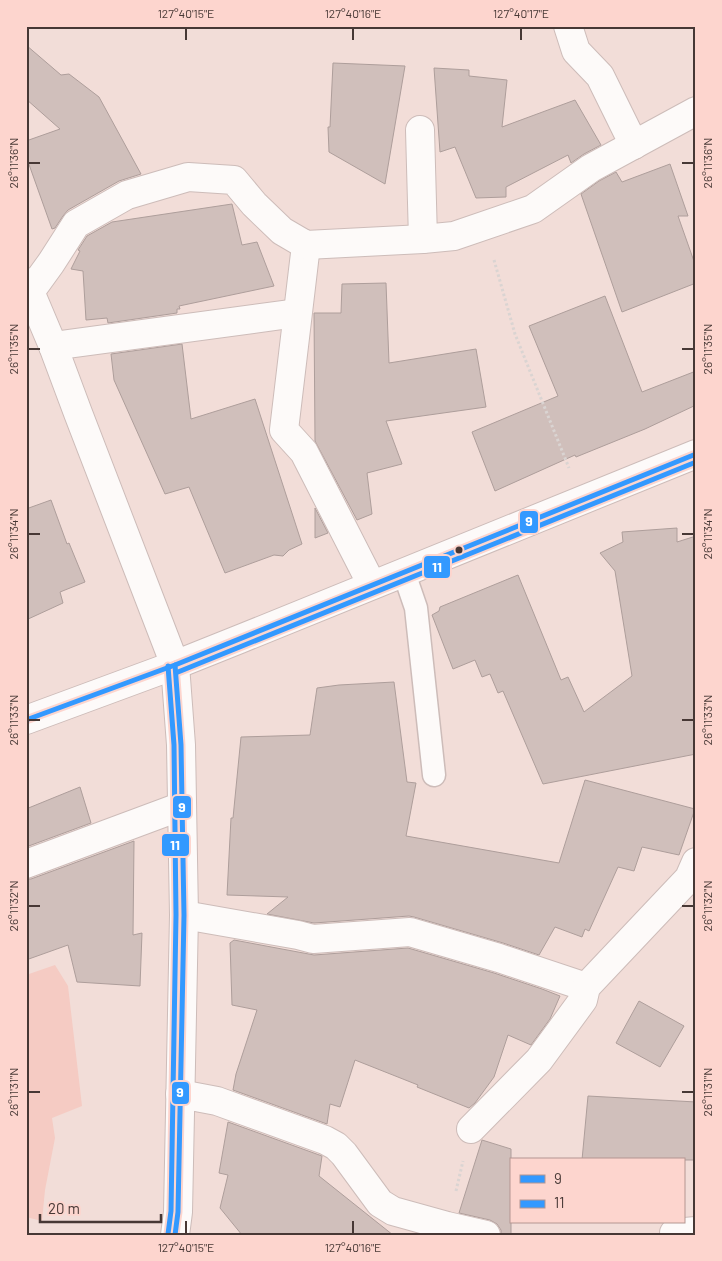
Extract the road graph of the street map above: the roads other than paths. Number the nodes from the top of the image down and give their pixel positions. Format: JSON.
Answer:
{"nodes":[{"id":1,"x":568,"y":26,"type":"edge"},
{"id":2,"x":696,"y":111,"type":"edge"},
{"id":3,"x":420,"y":130,"type":"dead end"},
{"id":4,"x":634,"y":145,"type":"junction"},
{"id":5,"x":423,"y":239,"type":"junction"},
{"id":6,"x":306,"y":245,"type":"junction"},
{"id":7,"x":28,"y":290,"type":"edge"},
{"id":8,"x":297,"y":313,"type":"junction"},
{"id":9,"x":53,"y":346,"type":"junction"},
{"id":10,"x":696,"y":454,"type":"edge"},
{"id":11,"x":404,"y":572,"type":"junction"},
{"id":12,"x":372,"y":585,"type":"junction"},
{"id":13,"x":175,"y":665,"type":"junction"},
{"id":14,"x":26,"y":720,"type":"edge"},
{"id":15,"x":434,"y":775,"type":"dead end"},
{"id":16,"x":182,"y":806,"type":"junction"},
{"id":17,"x":696,"y":862,"type":"edge"},
{"id":18,"x":26,"y":864,"type":"edge"},
{"id":19,"x":184,"y":915,"type":"junction"},
{"id":20,"x":586,"y":987,"type":"junction"},
{"id":21,"x":180,"y":1094,"type":"junction"},
{"id":22,"x":471,"y":1129,"type":"road end"},
{"id":23,"x":175,"y":1235,"type":"edge"},
{"id":24,"x":486,"y":1235,"type":"edge"}],
"edges":[{"from":1,"to":4,"type":"street"},
{"from":2,"to":4,"type":"street"},
{"from":3,"to":5,"type":"street"},
{"from":4,"to":5,"type":"street"},
{"from":5,"to":6,"type":"street"},
{"from":6,"to":7,"type":"street"},
{"from":6,"to":8,"type":"street"},
{"from":7,"to":9,"type":"street"},
{"from":8,"to":9,"type":"street"},
{"from":8,"to":12,"type":"street"},
{"from":9,"to":13,"type":"street"},
{"from":10,"to":11,"type":"street"},
{"from":11,"to":12,"type":"street"},
{"from":11,"to":15,"type":"lane"},
{"from":12,"to":13,"type":"street"},
{"from":13,"to":14,"type":"street"},
{"from":13,"to":16,"type":"street"},
{"from":16,"to":18,"type":"street"},
{"from":16,"to":19,"type":"street"},
{"from":17,"to":20,"type":"street"},
{"from":19,"to":20,"type":"street"},
{"from":19,"to":21,"type":"street"},
{"from":20,"to":22,"type":"street"},
{"from":21,"to":23,"type":"street"},
{"from":21,"to":24,"type":"street"}]}
